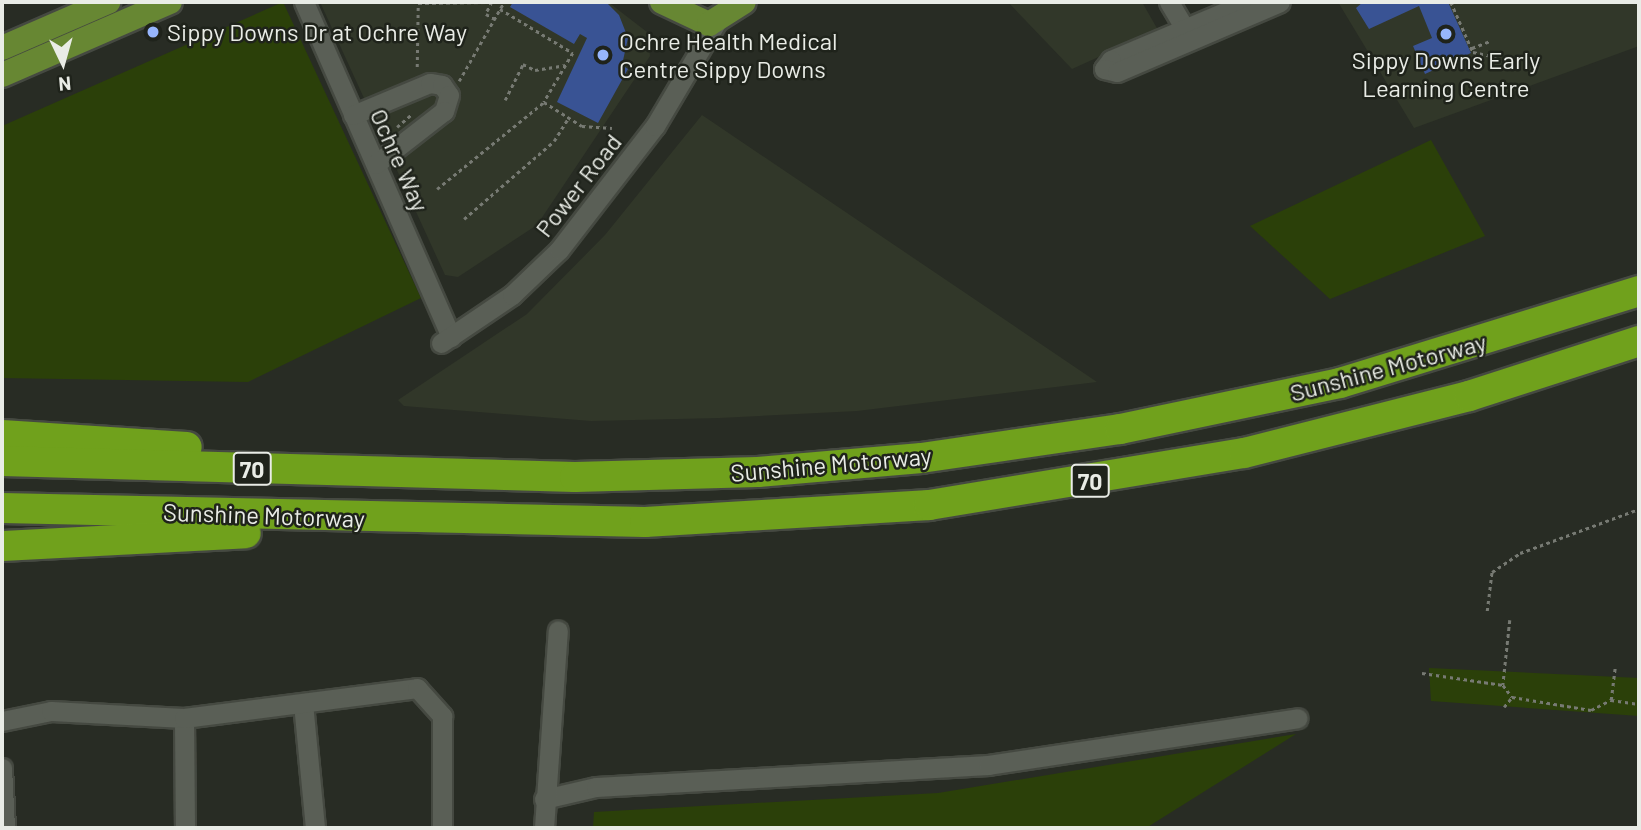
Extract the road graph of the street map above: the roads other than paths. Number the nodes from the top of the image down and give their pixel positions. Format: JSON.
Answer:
{"nodes":[{"id":1,"x":108,"y":2,"type":"edge"},
{"id":2,"x":170,"y":2,"type":"edge"},
{"id":3,"x":304,"y":2,"type":"edge"},
{"id":4,"x":662,"y":2,"type":"edge"},
{"id":5,"x":744,"y":2,"type":"edge"},
{"id":6,"x":1169,"y":2,"type":"edge"},
{"id":7,"x":1248,"y":2,"type":"edge"},
{"id":8,"x":1280,"y":2,"type":"edge"},
{"id":9,"x":716,"y":9,"type":"edge"},
{"id":10,"x":1188,"y":34,"type":"junction"},
{"id":11,"x":2,"y":48,"type":"edge"},
{"id":12,"x":2,"y":75,"type":"edge"},
{"id":13,"x":353,"y":115,"type":"junction"},
{"id":14,"x":376,"y":164,"type":"junction"},
{"id":15,"x":1639,"y":291,"type":"edge"},
{"id":16,"x":446,"y":340,"type":"joint"},
{"id":17,"x":1639,"y":341,"type":"edge"},
{"id":18,"x":2,"y":435,"type":"edge"},
{"id":19,"x":2,"y":461,"type":"edge"},
{"id":20,"x":501,"y":476,"type":"junction"},
{"id":21,"x":2,"y":508,"type":"edge"},
{"id":22,"x":349,"y":517,"type":"junction"},
{"id":23,"x":2,"y":546,"type":"edge"},
{"id":24,"x":558,"y":631,"type":"dead end"},
{"id":25,"x":303,"y":703,"type":"junction"},
{"id":26,"x":184,"y":718,"type":"junction"},
{"id":27,"x":1297,"y":718,"type":"dead end"},
{"id":28,"x":2,"y":721,"type":"edge"},
{"id":29,"x":2,"y":768,"type":"edge"},
{"id":30,"x":544,"y":799,"type":"junction"},
{"id":31,"x":5,"y":828,"type":"edge"},
{"id":32,"x":185,"y":828,"type":"edge"},
{"id":33,"x":315,"y":828,"type":"edge"},
{"id":34,"x":442,"y":828,"type":"edge"},
{"id":35,"x":544,"y":828,"type":"edge"}],
"edges":[{"from":1,"to":11,"type":"main road"},
{"from":2,"to":12,"type":"main road"},
{"from":3,"to":13,"type":"street","name":"Ochre Way"},
{"from":4,"to":9,"type":"main road"},
{"from":5,"to":9,"type":"main road"},
{"from":6,"to":10,"type":"street"},
{"from":7,"to":10,"type":"street"},
{"from":8,"to":10,"type":"street"},
{"from":9,"to":16,"type":"street","name":"Power Road"},
{"from":13,"to":14,"type":"street","name":"Ochre Way"},
{"from":13,"to":14,"type":"street"},
{"from":14,"to":16,"type":"street","name":"Ochre Way"},
{"from":15,"to":20,"type":"highway","name":"Sunshine Motorway","number":"70"},
{"from":17,"to":22,"type":"highway","name":"Sunshine Motorway","number":"70"},
{"from":18,"to":20,"type":"highway"},
{"from":19,"to":20,"type":"highway","name":"Sunshine Motorway","number":"70"},
{"from":21,"to":22,"type":"highway","name":"Sunshine Motorway","number":"70"},
{"from":22,"to":23,"type":"highway"},
{"from":24,"to":30,"type":"street"},
{"from":25,"to":26,"type":"street"},
{"from":25,"to":33,"type":"street"},
{"from":25,"to":34,"type":"street"},
{"from":26,"to":28,"type":"street"},
{"from":26,"to":32,"type":"street"},
{"from":27,"to":30,"type":"street"},
{"from":29,"to":31,"type":"street"},
{"from":30,"to":35,"type":"street"}]}
